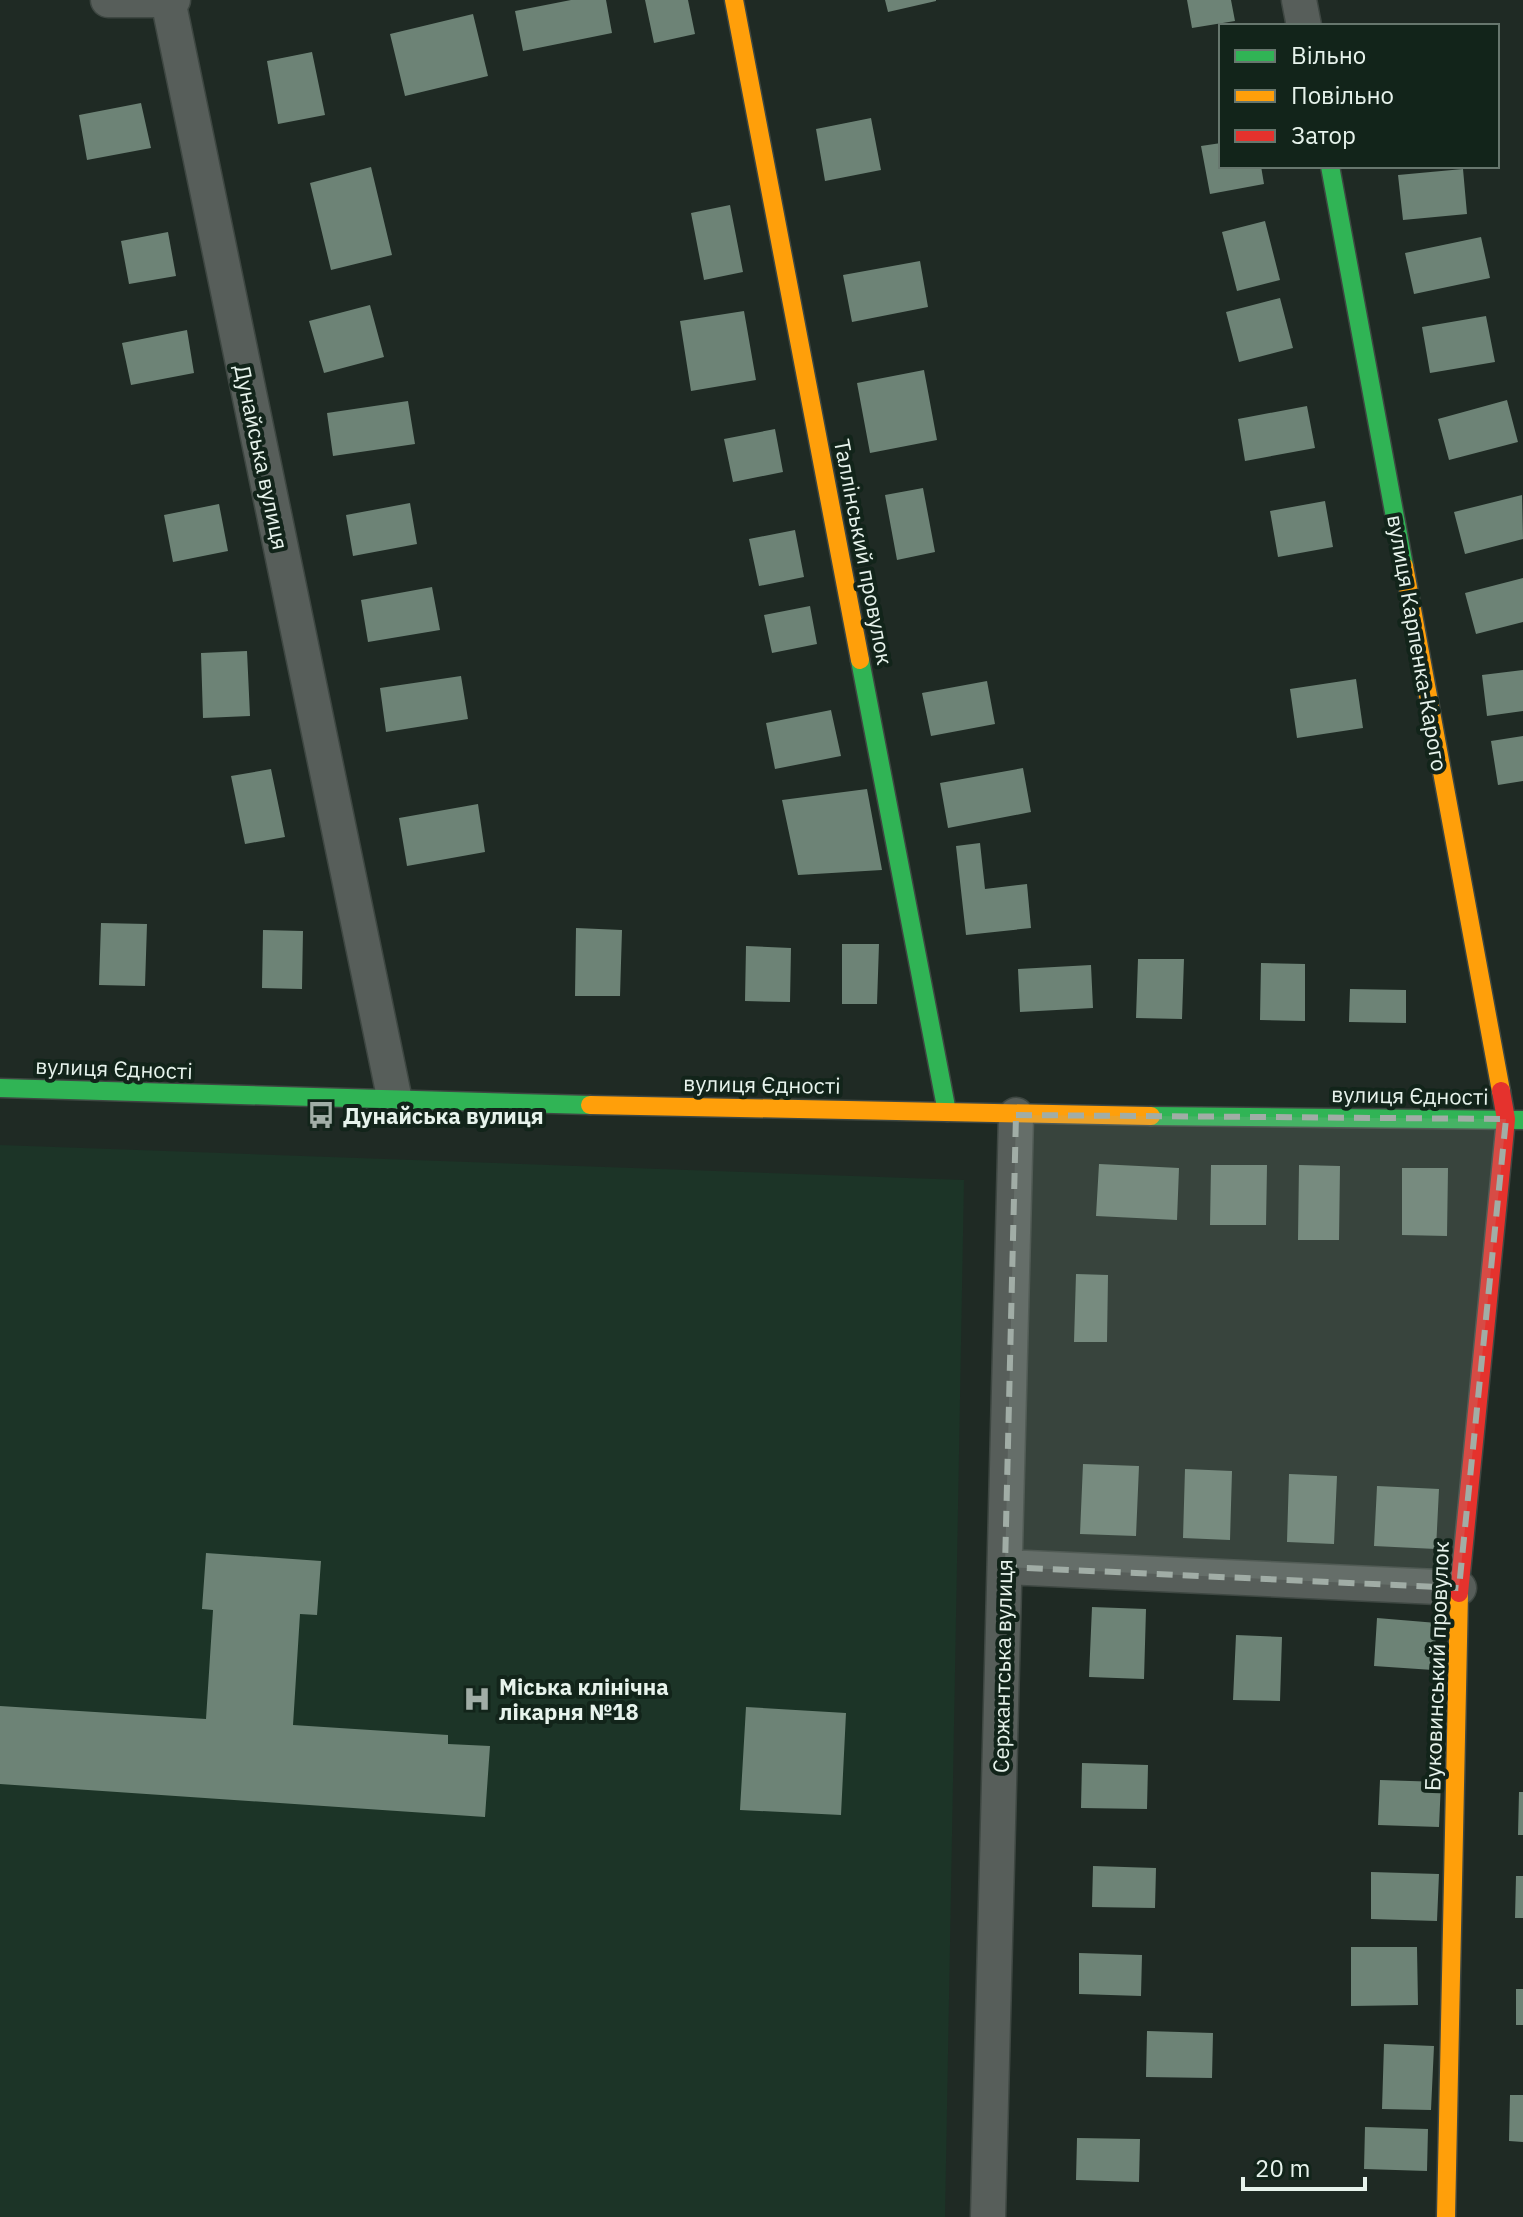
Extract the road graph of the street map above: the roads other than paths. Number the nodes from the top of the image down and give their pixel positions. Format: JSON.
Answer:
{"nodes":[{"id":1,"x":108,"y":0,"type":"edge"},
{"id":2,"x":170,"y":0,"type":"edge"},
{"id":3,"x":734,"y":0,"type":"edge"},
{"id":4,"x":1299,"y":0,"type":"edge"},
{"id":5,"x":1304,"y":24,"type":"edge"},
{"id":6,"x":1330,"y":168,"type":"edge"},
{"id":7,"x":0,"y":1088,"type":"edge"},
{"id":8,"x":395,"y":1101,"type":"junction"},
{"id":9,"x":947,"y":1112,"type":"junction"},
{"id":10,"x":1016,"y":1115,"type":"junction"},
{"id":11,"x":1514,"y":1120,"type":"edge"},
{"id":12,"x":1005,"y":1567,"type":"junction"},
{"id":13,"x":1459,"y":1588,"type":"junction"},
{"id":14,"x":988,"y":2217,"type":"edge"},
{"id":15,"x":1446,"y":2217,"type":"edge"}],
"edges":[{"from":1,"to":2,"type":"street"},
{"from":2,"to":8,"type":"street","name":"Дунайська вулиця"},
{"from":3,"to":9,"type":"street","name":"Таллінський провулок"},
{"from":4,"to":5,"type":"street"},
{"from":6,"to":11,"type":"street","name":"вулиця Карпенка-Карого"},
{"from":7,"to":8,"type":"street","name":"вулиця Єдності"},
{"from":8,"to":9,"type":"street","name":"вулиця Єдності"},
{"from":9,"to":10,"type":"street","name":"вулиця Єдності"},
{"from":10,"to":11,"type":"street","name":"вулиця Єдності"},
{"from":10,"to":12,"type":"street","name":"Сержантська вулиця"},
{"from":11,"to":13,"type":"street","name":"Буковинський провулок"},
{"from":12,"to":13,"type":"street"},
{"from":12,"to":14,"type":"street","name":"Сержантська вулиця"},
{"from":13,"to":15,"type":"street","name":"Буковинський провулок"}]}
